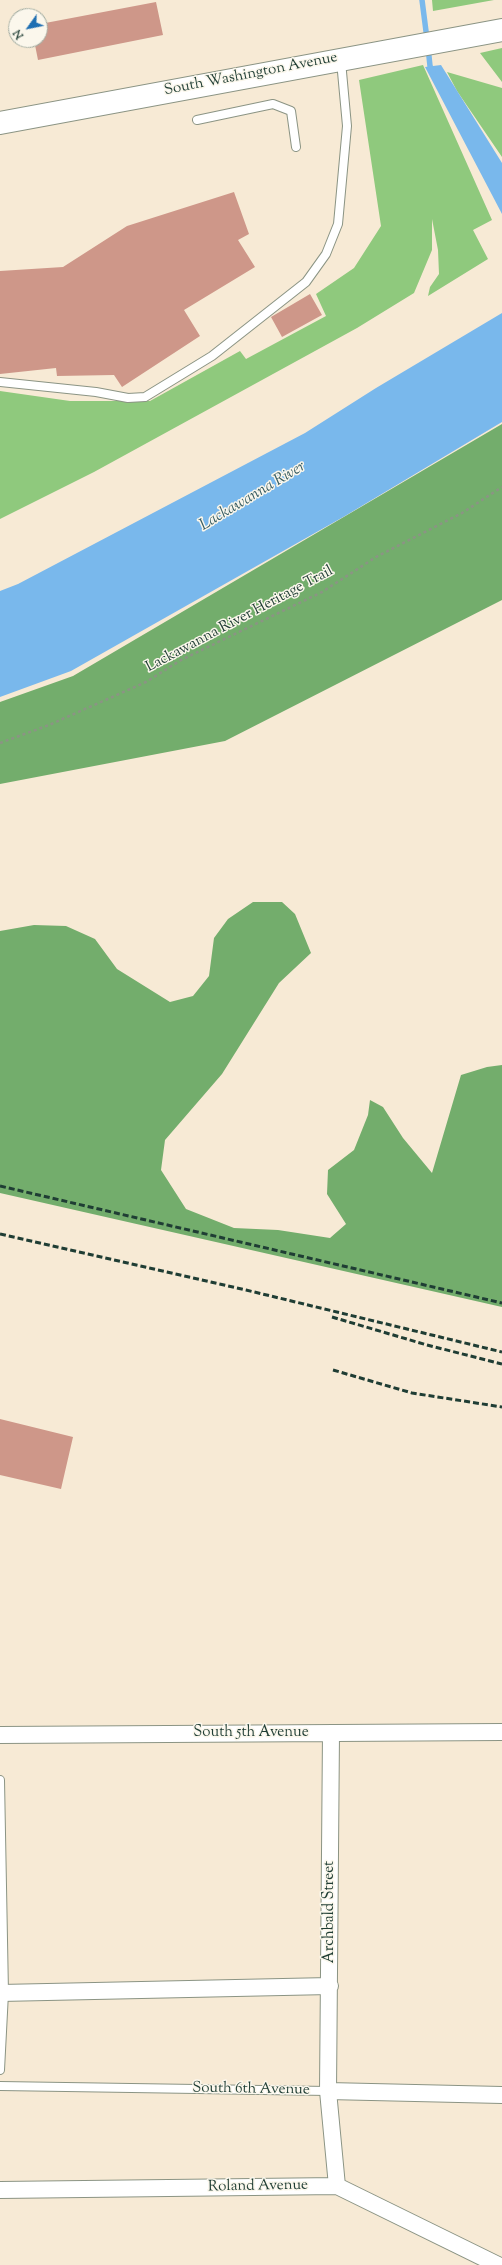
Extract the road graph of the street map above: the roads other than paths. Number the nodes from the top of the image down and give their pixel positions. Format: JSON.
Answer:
{"nodes":[{"id":1,"x":502,"y":30,"type":"edge"},
{"id":2,"x":341,"y":59,"type":"junction"},
{"id":3,"x":197,"y":120,"type":"dead end"},
{"id":4,"x":0,"y":123,"type":"edge"},
{"id":5,"x":296,"y":147,"type":"dead end"},
{"id":6,"x":0,"y":382,"type":"edge"},
{"id":7,"x":502,"y":1732,"type":"edge"},
{"id":8,"x":331,"y":1733,"type":"junction"},
{"id":9,"x":0,"y":1735,"type":"edge"},
{"id":10,"x":0,"y":1780,"type":"edge"},
{"id":11,"x":330,"y":1986,"type":"junction"},
{"id":12,"x":2,"y":1993,"type":"edge"},
{"id":13,"x":0,"y":2070,"type":"edge"},
{"id":14,"x":0,"y":2086,"type":"edge"},
{"id":15,"x":328,"y":2091,"type":"junction"},
{"id":16,"x":502,"y":2095,"type":"edge"},
{"id":17,"x":337,"y":2186,"type":"junction"},
{"id":18,"x":0,"y":2190,"type":"edge"},
{"id":19,"x":498,"y":2265,"type":"edge"}],
"edges":[{"from":1,"to":2,"type":"street","name":"South Washington Avenue"},
{"from":2,"to":4,"type":"street","name":"South Washington Avenue"},
{"from":2,"to":6,"type":"lane"},
{"from":3,"to":5,"type":"lane"},
{"from":7,"to":8,"type":"street","name":"South 5th Avenue"},
{"from":8,"to":9,"type":"street","name":"South 5th Avenue"},
{"from":8,"to":11,"type":"street","name":"Archbald Street"},
{"from":10,"to":12,"type":"lane"},
{"from":11,"to":12,"type":"street"},
{"from":11,"to":15,"type":"street","name":"Archbald Street"},
{"from":12,"to":13,"type":"lane"},
{"from":14,"to":15,"type":"lane","name":"South 6th Avenue"},
{"from":15,"to":16,"type":"street","name":"South 6th Avenue"},
{"from":15,"to":17,"type":"street","name":"Archbald Street"},
{"from":17,"to":18,"type":"street","name":"Roland Avenue"},
{"from":17,"to":19,"type":"street","name":"Roland Avenue"}]}
